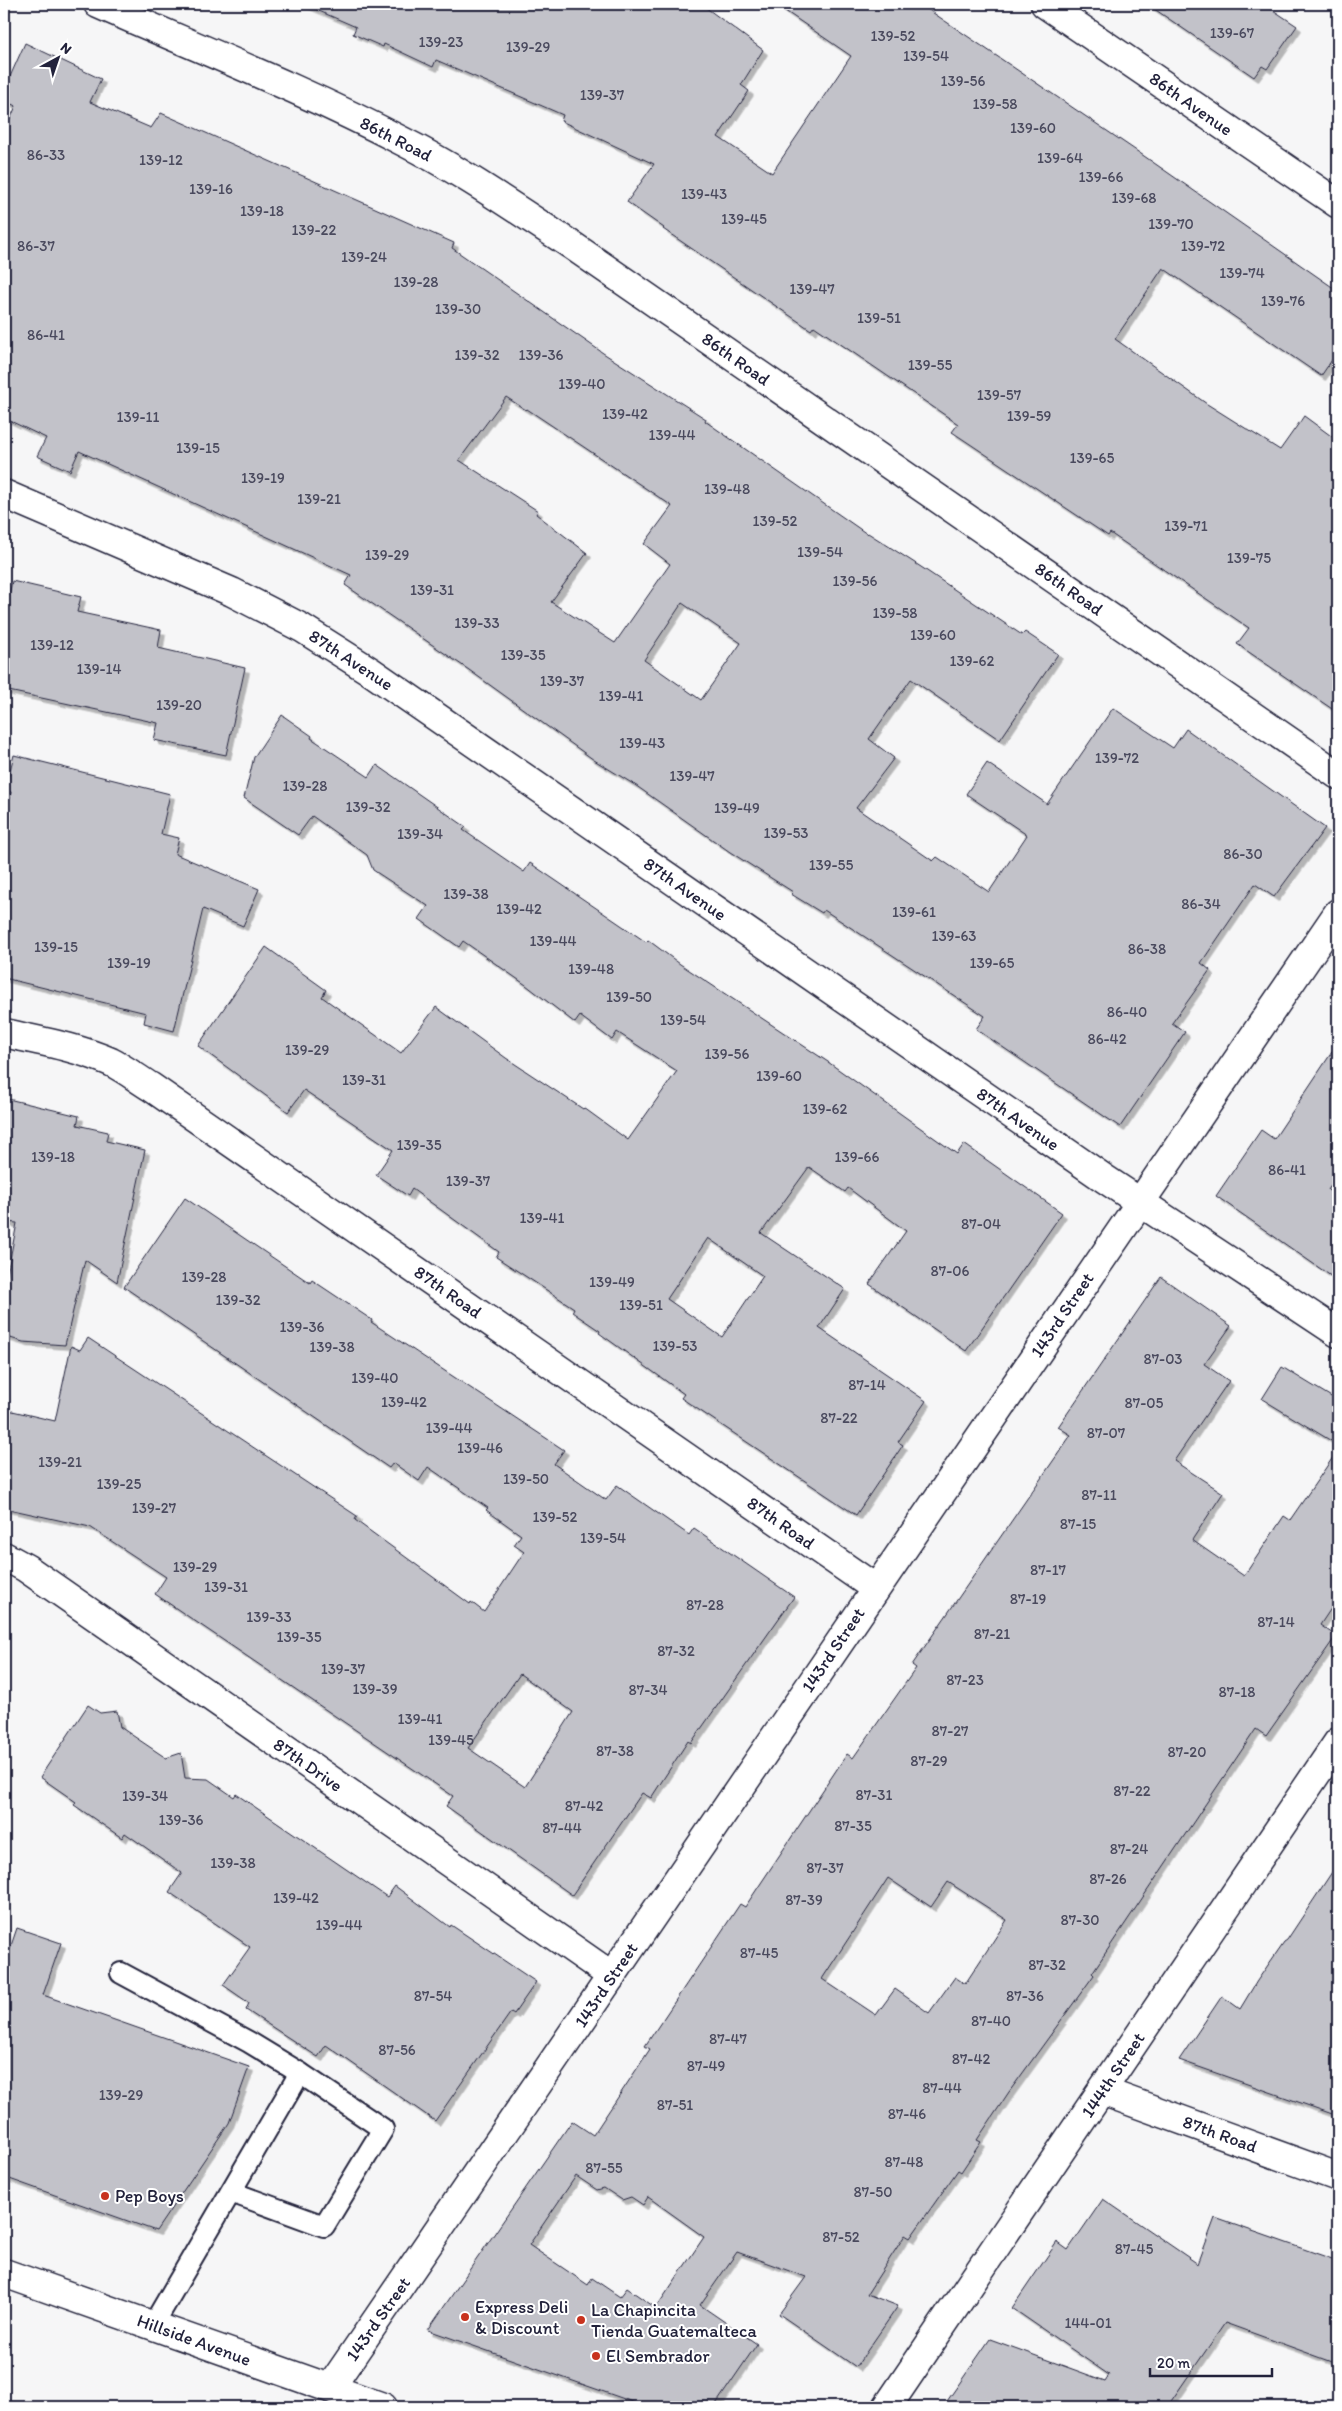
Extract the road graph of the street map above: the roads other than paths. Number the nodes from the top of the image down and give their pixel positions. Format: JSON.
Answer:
{"nodes":[{"id":1,"x":98,"y":4,"type":"edge"},
{"id":2,"x":1045,"y":4,"type":"edge"},
{"id":3,"x":1338,"y":204,"type":"edge"},
{"id":4,"x":4,"y":494,"type":"edge"},
{"id":5,"x":1338,"y":775,"type":"edge"},
{"id":6,"x":1338,"y":913,"type":"edge"},
{"id":7,"x":4,"y":1033,"type":"edge"},
{"id":8,"x":1139,"y":1203,"type":"junction"},
{"id":9,"x":1338,"y":1333,"type":"edge"},
{"id":10,"x":4,"y":1556,"type":"edge"},
{"id":11,"x":875,"y":1588,"type":"junction"},
{"id":12,"x":1338,"y":1742,"type":"edge"},
{"id":13,"x":121,"y":1973,"type":"dead end"},
{"id":14,"x":612,"y":1976,"type":"junction"},
{"id":15,"x":300,"y":2073,"type":"junction"},
{"id":16,"x":1102,"y":2091,"type":"junction"},
{"id":17,"x":1338,"y":2176,"type":"edge"},
{"id":18,"x":231,"y":2192,"type":"junction"},
{"id":19,"x":4,"y":2273,"type":"edge"},
{"id":20,"x":154,"y":2326,"type":"junction"},
{"id":21,"x":330,"y":2388,"type":"junction"},
{"id":22,"x":384,"y":2407,"type":"edge"},
{"id":23,"x":887,"y":2407,"type":"edge"}],
"edges":[{"from":1,"to":5,"type":"street","name":"86th Road"},
{"from":2,"to":3,"type":"street","name":"86th Avenue"},
{"from":4,"to":8,"type":"street","name":"87th Avenue"},
{"from":6,"to":8,"type":"street","name":"143rd Street"},
{"from":7,"to":11,"type":"street","name":"87th Road"},
{"from":8,"to":9,"type":"street","name":"87th Avenue"},
{"from":8,"to":11,"type":"street","name":"143rd Street"},
{"from":10,"to":14,"type":"street","name":"87th Drive"},
{"from":11,"to":14,"type":"street","name":"143rd Street"},
{"from":12,"to":16,"type":"street","name":"144th Street"},
{"from":13,"to":15,"type":"lane"},
{"from":14,"to":21,"type":"street","name":"143rd Street"},
{"from":15,"to":18,"type":"lane"},
{"from":15,"to":18,"type":"lane"},
{"from":16,"to":17,"type":"street","name":"87th Road"},
{"from":16,"to":23,"type":"street","name":"144th Street"},
{"from":18,"to":20,"type":"lane"},
{"from":19,"to":20,"type":"street","name":"Hillside Avenue"},
{"from":20,"to":21,"type":"street","name":"Hillside Avenue"},
{"from":21,"to":22,"type":"street","name":"Hillside Avenue"}]}
